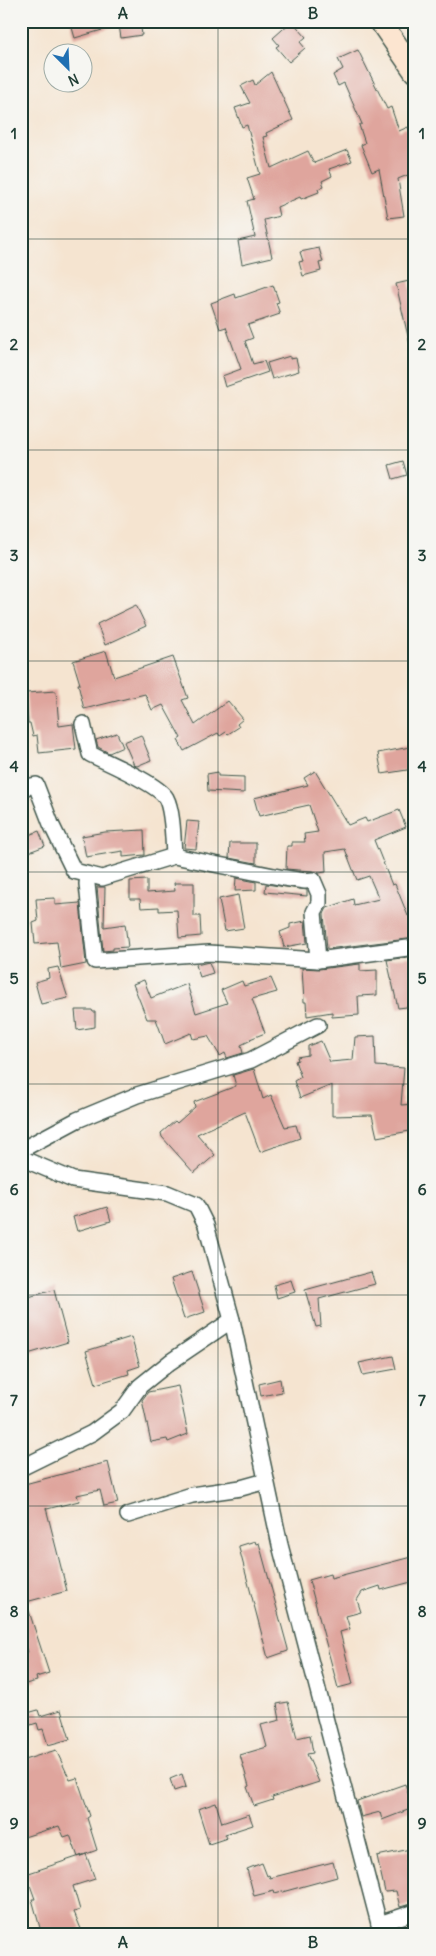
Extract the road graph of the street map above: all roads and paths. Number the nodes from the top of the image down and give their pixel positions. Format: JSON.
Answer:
{"nodes":[{"id":1,"x":380,"y":21,"type":"edge"},
{"id":2,"x":415,"y":72,"type":"edge"},
{"id":3,"x":83,"y":724,"type":"dead end"},
{"id":4,"x":21,"y":788,"type":"edge"},
{"id":5,"x":174,"y":856,"type":"junction"},
{"id":6,"x":88,"y":875,"type":"junction"},
{"id":7,"x":415,"y":947,"type":"edge"},
{"id":8,"x":318,"y":960,"type":"junction"},
{"id":9,"x":318,"y":1025,"type":"dead end"},
{"id":10,"x":21,"y":1150,"type":"edge"},
{"id":11,"x":21,"y":1158,"type":"edge"},
{"id":12,"x":232,"y":1320,"type":"junction"},
{"id":13,"x":21,"y":1468,"type":"edge"},
{"id":14,"x":266,"y":1481,"type":"junction"},
{"id":15,"x":128,"y":1515,"type":"dead end"},
{"id":16,"x":415,"y":1912,"type":"edge"},
{"id":17,"x":380,"y":1929,"type":"edge"}],
"edges":[{"from":1,"to":2,"type":"main road"},
{"from":3,"to":5,"type":"street"},
{"from":4,"to":6,"type":"street"},
{"from":5,"to":6,"type":"street"},
{"from":5,"to":8,"type":"street"},
{"from":6,"to":8,"type":"street"},
{"from":7,"to":8,"type":"street"},
{"from":9,"to":10,"type":"street"},
{"from":11,"to":12,"type":"street"},
{"from":12,"to":13,"type":"street"},
{"from":12,"to":14,"type":"street"},
{"from":14,"to":15,"type":"street"},
{"from":14,"to":17,"type":"street"},
{"from":16,"to":17,"type":"street"}]}
